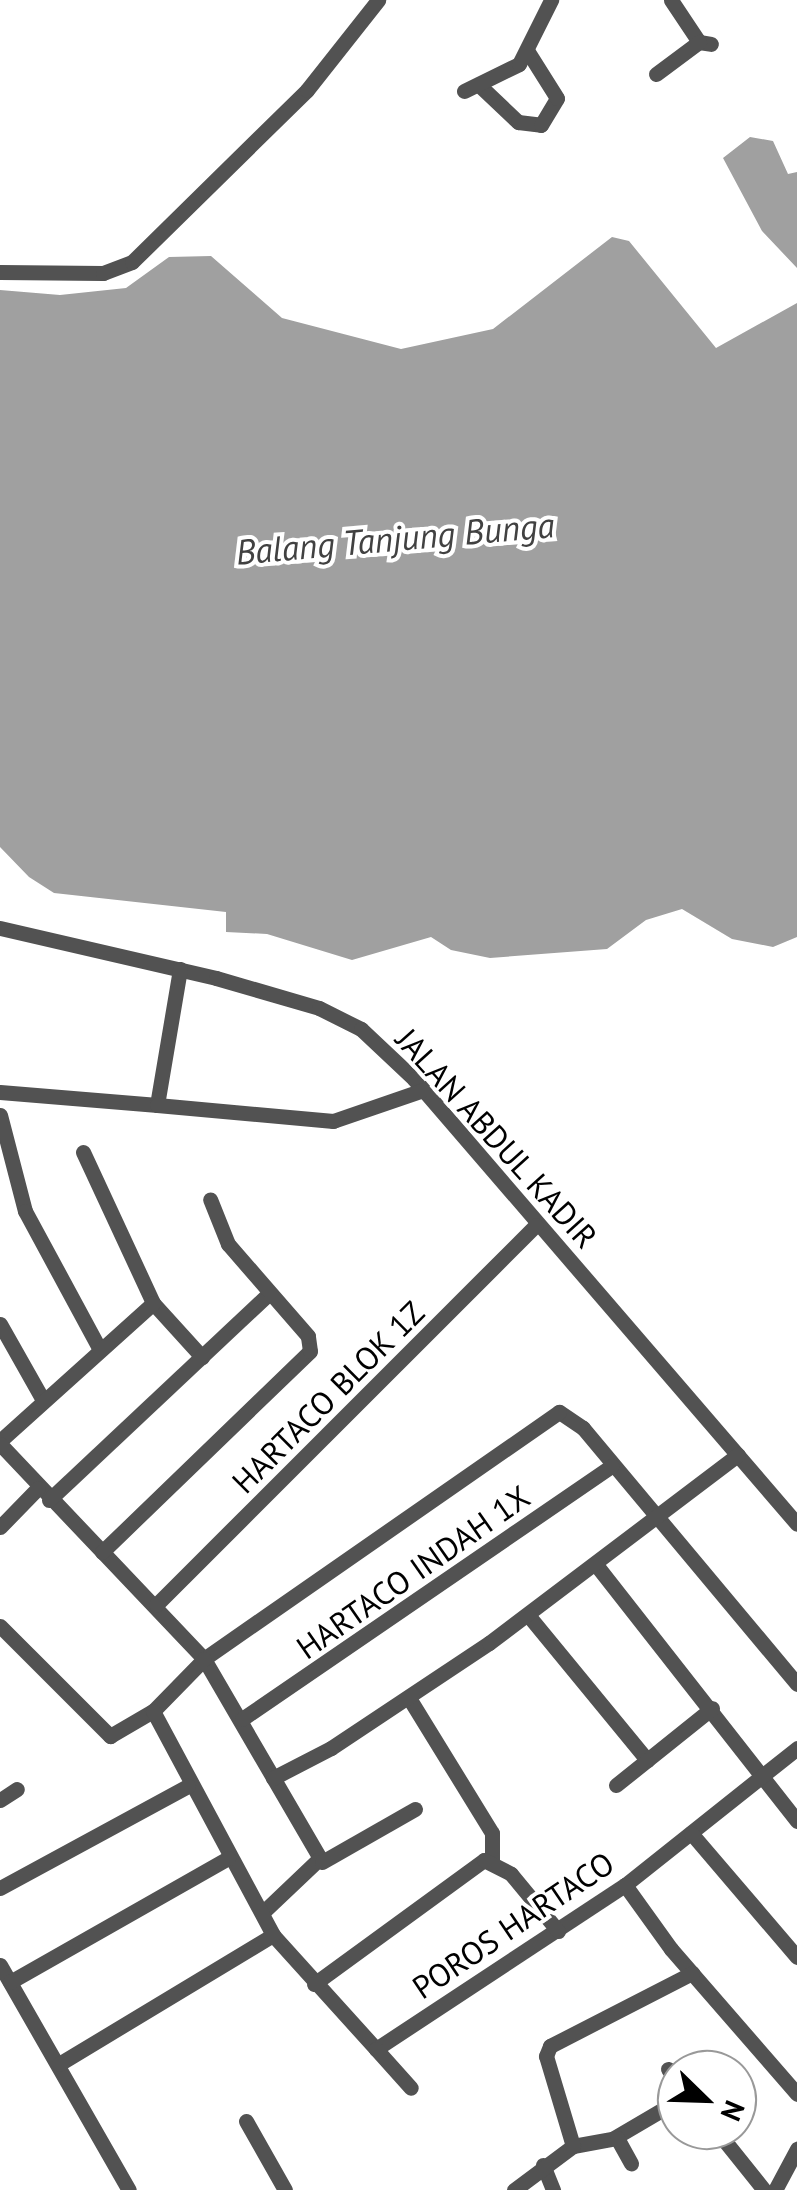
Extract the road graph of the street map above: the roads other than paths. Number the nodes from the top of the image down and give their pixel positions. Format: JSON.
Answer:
{"nodes":[{"id":1,"x":378,"y":0,"type":"edge"},
{"id":2,"x":551,"y":0,"type":"edge"},
{"id":3,"x":671,"y":0,"type":"edge"},
{"id":4,"x":528,"y":52,"type":"junction"},
{"id":5,"x":656,"y":74,"type":"dead end"},
{"id":6,"x":0,"y":272,"type":"edge"},
{"id":7,"x":0,"y":928,"type":"edge"},
{"id":8,"x":180,"y":969,"type":"junction"},
{"id":9,"x":424,"y":1090,"type":"junction"},
{"id":10,"x":2,"y":1096,"type":"edge"},
{"id":11,"x":158,"y":1105,"type":"junction"},
{"id":12,"x":0,"y":1115,"type":"edge"},
{"id":13,"x":83,"y":1152,"type":"dead end"},
{"id":14,"x":210,"y":1199,"type":"dead end"},
{"id":15,"x":536,"y":1225,"type":"junction"},
{"id":16,"x":266,"y":1296,"type":"junction"},
{"id":17,"x":153,"y":1303,"type":"junction"},
{"id":18,"x":0,"y":1324,"type":"edge"},
{"id":19,"x":99,"y":1348,"type":"junction"},
{"id":20,"x":202,"y":1357,"type":"junction"},
{"id":21,"x":43,"y":1400,"type":"junction"},
{"id":22,"x":0,"y":1442,"type":"edge"},
{"id":23,"x":738,"y":1455,"type":"junction"},
{"id":24,"x":612,"y":1466,"type":"junction"},
{"id":25,"x":43,"y":1494,"type":"junction"},
{"id":26,"x":658,"y":1519,"type":"junction"},
{"id":27,"x":797,"y":1524,"type":"edge"},
{"id":28,"x":0,"y":1527,"type":"edge"},
{"id":29,"x":102,"y":1552,"type":"junction"},
{"id":30,"x":597,"y":1566,"type":"junction"},
{"id":31,"x":156,"y":1605,"type":"junction"},
{"id":32,"x":528,"y":1615,"type":"junction"},
{"id":33,"x":0,"y":1626,"type":"edge"},
{"id":34,"x":204,"y":1659,"type":"junction"},
{"id":35,"x":797,"y":1684,"type":"edge"},
{"id":36,"x":409,"y":1698,"type":"junction"},
{"id":37,"x":712,"y":1708,"type":"junction"},
{"id":38,"x":153,"y":1711,"type":"junction"},
{"id":39,"x":242,"y":1719,"type":"junction"},
{"id":40,"x":797,"y":1748,"type":"edge"},
{"id":41,"x":647,"y":1760,"type":"junction"},
{"id":42,"x":763,"y":1775,"type":"junction"},
{"id":43,"x":273,"y":1778,"type":"junction"},
{"id":44,"x":616,"y":1785,"type":"dead end"},
{"id":45,"x":188,"y":1786,"type":"junction"},
{"id":46,"x":18,"y":1789,"type":"dead end"},
{"id":47,"x":0,"y":1800,"type":"edge"},
{"id":48,"x":415,"y":1810,"type":"dead end"},
{"id":49,"x":797,"y":1821,"type":"edge"},
{"id":50,"x":692,"y":1833,"type":"junction"},
{"id":51,"x":228,"y":1858,"type":"junction"},
{"id":52,"x":322,"y":1862,"type":"junction"},
{"id":53,"x":492,"y":1862,"type":"junction"},
{"id":54,"x":624,"y":1885,"type":"junction"},
{"id":55,"x":0,"y":1888,"type":"edge"},
{"id":56,"x":262,"y":1913,"type":"junction"},
{"id":57,"x":558,"y":1931,"type":"junction"},
{"id":58,"x":273,"y":1935,"type":"junction"},
{"id":59,"x":797,"y":1957,"type":"edge"},
{"id":60,"x":0,"y":1965,"type":"edge"},
{"id":61,"x":692,"y":1973,"type":"junction"},
{"id":62,"x":10,"y":1982,"type":"junction"},
{"id":63,"x":314,"y":1984,"type":"junction"},
{"id":64,"x":376,"y":2049,"type":"junction"},
{"id":65,"x":59,"y":2064,"type":"junction"},
{"id":66,"x":411,"y":2088,"type":"dead end"},
{"id":67,"x":797,"y":2094,"type":"edge"},
{"id":68,"x":657,"y":2113,"type":"edge"},
{"id":69,"x":246,"y":2122,"type":"dead end"},
{"id":70,"x":614,"y":2138,"type":"junction"},
{"id":71,"x":573,"y":2146,"type":"junction"},
{"id":72,"x":732,"y":2150,"type":"edge"},
{"id":73,"x":797,"y":2150,"type":"edge"},
{"id":74,"x":631,"y":2163,"type":"dead end"},
{"id":75,"x":542,"y":2166,"type":"junction"},
{"id":76,"x":129,"y":2190,"type":"edge"},
{"id":77,"x":285,"y":2190,"type":"edge"},
{"id":78,"x":514,"y":2190,"type":"edge"},
{"id":79,"x":553,"y":2190,"type":"edge"},
{"id":80,"x":764,"y":2190,"type":"edge"},
{"id":81,"x":775,"y":2190,"type":"edge"}],
"edges":[{"from":1,"to":6,"type":"street"},
{"from":2,"to":4,"type":"street"},
{"from":3,"to":5,"type":"street"},
{"from":4,"to":4,"type":"street"},
{"from":7,"to":8,"type":"street","name":"JALAN ABDUL KADIR"},
{"from":8,"to":9,"type":"street","name":"JALAN ABDUL KADIR"},
{"from":8,"to":11,"type":"street"},
{"from":9,"to":11,"type":"street"},
{"from":9,"to":15,"type":"street","name":"JALAN ABDUL KADIR"},
{"from":10,"to":11,"type":"street"},
{"from":12,"to":19,"type":"street"},
{"from":13,"to":17,"type":"street"},
{"from":14,"to":16,"type":"street"},
{"from":15,"to":23,"type":"street","name":"JALAN ABDUL KADIR"},
{"from":15,"to":31,"type":"street","name":"HARTACO BLOK 1Z"},
{"from":16,"to":20,"type":"street"},
{"from":16,"to":29,"type":"street"},
{"from":17,"to":19,"type":"street"},
{"from":17,"to":20,"type":"street"},
{"from":18,"to":21,"type":"street"},
{"from":19,"to":21,"type":"street"},
{"from":20,"to":25,"type":"street"},
{"from":21,"to":22,"type":"street"},
{"from":22,"to":25,"type":"street"},
{"from":23,"to":26,"type":"street"},
{"from":23,"to":27,"type":"street","name":"JALAN ABDUL KADIR"},
{"from":24,"to":26,"type":"street"},
{"from":24,"to":34,"type":"street"},
{"from":24,"to":39,"type":"street","name":"HARTACO INDAH 1X"},
{"from":25,"to":28,"type":"street"},
{"from":25,"to":29,"type":"street"},
{"from":26,"to":30,"type":"street"},
{"from":26,"to":35,"type":"street"},
{"from":29,"to":31,"type":"street"},
{"from":30,"to":32,"type":"street"},
{"from":30,"to":37,"type":"street"},
{"from":31,"to":34,"type":"street"},
{"from":32,"to":36,"type":"street"},
{"from":32,"to":41,"type":"street"},
{"from":33,"to":38,"type":"street"},
{"from":34,"to":38,"type":"street"},
{"from":34,"to":39,"type":"street"},
{"from":36,"to":43,"type":"street"},
{"from":36,"to":53,"type":"street"},
{"from":37,"to":41,"type":"street"},
{"from":37,"to":42,"type":"street"},
{"from":38,"to":45,"type":"street"},
{"from":39,"to":43,"type":"street"},
{"from":40,"to":42,"type":"street","name":"POROS HARTACO"},
{"from":41,"to":44,"type":"street"},
{"from":42,"to":49,"type":"street"},
{"from":42,"to":50,"type":"street","name":"POROS HARTACO"},
{"from":43,"to":52,"type":"street"},
{"from":45,"to":51,"type":"street"},
{"from":45,"to":55,"type":"street"},
{"from":46,"to":47,"type":"street"},
{"from":48,"to":52,"type":"street"},
{"from":50,"to":54,"type":"street","name":"POROS HARTACO"},
{"from":50,"to":59,"type":"street"},
{"from":51,"to":56,"type":"street"},
{"from":51,"to":62,"type":"street"},
{"from":52,"to":56,"type":"street"},
{"from":53,"to":57,"type":"street"},
{"from":53,"to":63,"type":"street"},
{"from":54,"to":57,"type":"street","name":"POROS HARTACO"},
{"from":54,"to":61,"type":"street"},
{"from":56,"to":58,"type":"street"},
{"from":57,"to":64,"type":"street","name":"POROS HARTACO"},
{"from":58,"to":63,"type":"street"},
{"from":58,"to":65,"type":"street"},
{"from":60,"to":62,"type":"street"},
{"from":61,"to":67,"type":"street"},
{"from":61,"to":71,"type":"street"},
{"from":62,"to":65,"type":"street"},
{"from":63,"to":64,"type":"street"},
{"from":64,"to":66,"type":"street"},
{"from":65,"to":76,"type":"street"},
{"from":68,"to":70,"type":"street"},
{"from":69,"to":77,"type":"street"},
{"from":70,"to":71,"type":"street"},
{"from":70,"to":74,"type":"street"},
{"from":71,"to":75,"type":"street"},
{"from":72,"to":80,"type":"street"},
{"from":73,"to":81,"type":"street"},
{"from":75,"to":78,"type":"street"},
{"from":75,"to":79,"type":"street"}]}
